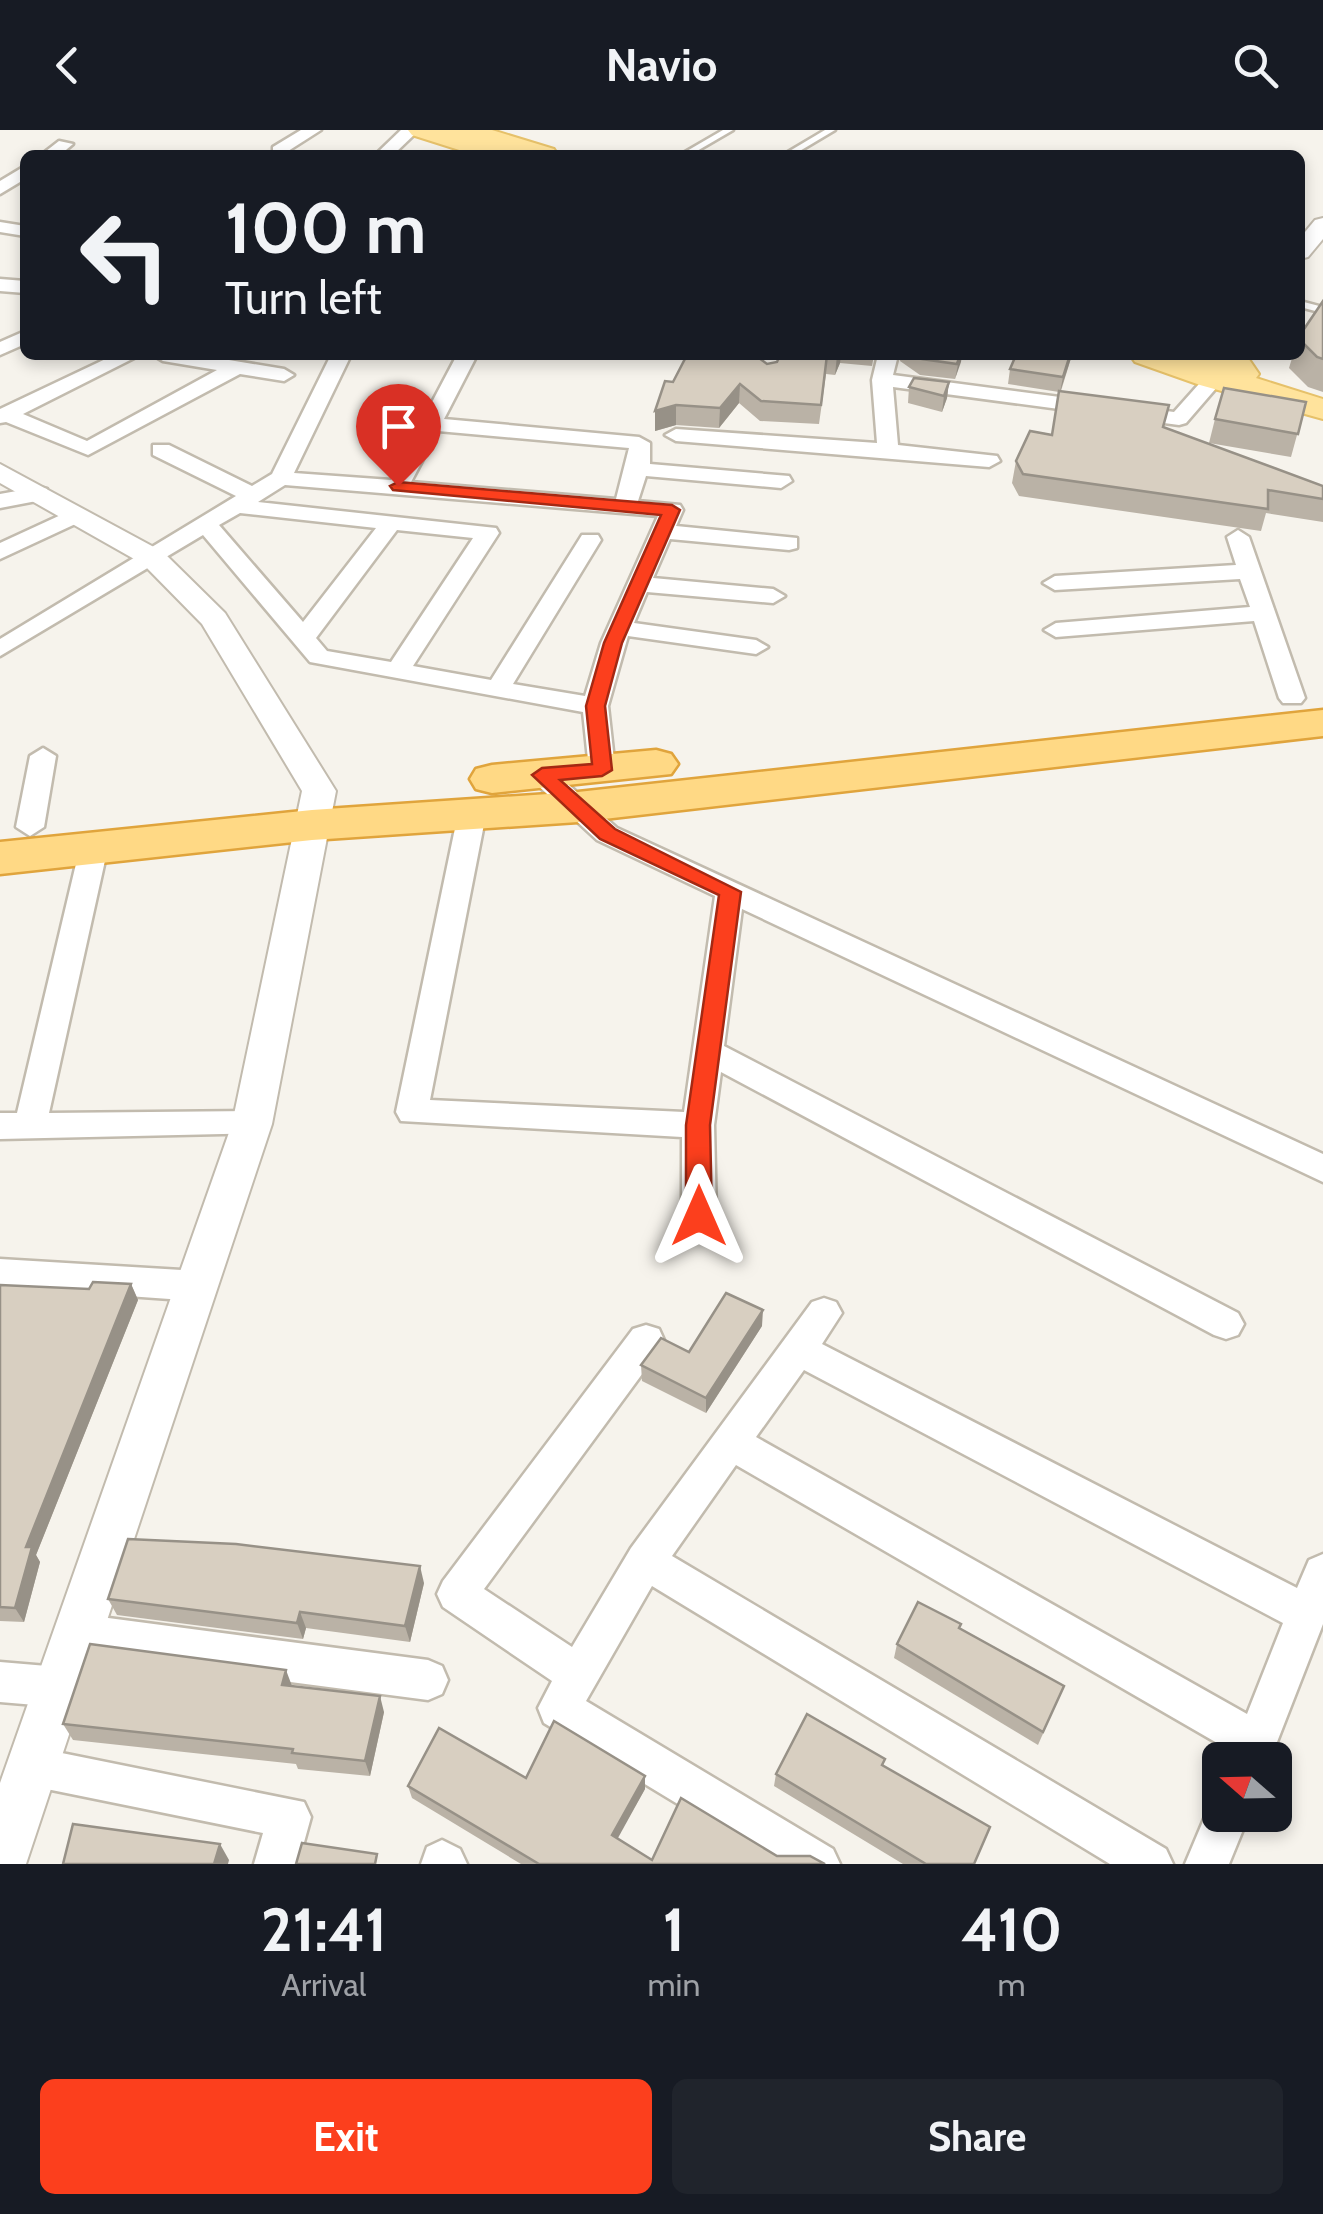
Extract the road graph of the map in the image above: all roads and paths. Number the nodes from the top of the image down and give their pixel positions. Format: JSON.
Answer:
{"nodes":[{"id":1,"x":312,"y":130,"type":"edge"},
{"id":2,"x":411,"y":130,"type":"edge"},
{"id":3,"x":421,"y":130,"type":"edge"},
{"id":4,"x":465,"y":130,"type":"edge"},
{"id":5,"x":729,"y":130,"type":"edge"},
{"id":6,"x":831,"y":130,"type":"edge"},
{"id":7,"x":65,"y":144,"type":"dead end"},
{"id":8,"x":56,"y":150,"type":"edge"},
{"id":9,"x":279,"y":150,"type":"dead end"},
{"id":10,"x":389,"y":150,"type":"edge"},
{"id":11,"x":484,"y":150,"type":"edge"},
{"id":12,"x":529,"y":150,"type":"edge"},
{"id":13,"x":693,"y":150,"type":"edge"},
{"id":14,"x":796,"y":150,"type":"edge"},
{"id":15,"x":20,"y":172,"type":"edge"},
{"id":16,"x":0,"y":189,"type":"edge"},
{"id":17,"x":1323,"y":225,"type":"edge"},
{"id":18,"x":1305,"y":246,"type":"edge"},
{"id":19,"x":1323,"y":253,"type":"edge"},
{"id":20,"x":1305,"y":274,"type":"edge"},
{"id":21,"x":119,"y":360,"type":"edge"},
{"id":22,"x":194,"y":360,"type":"edge"},
{"id":23,"x":339,"y":360,"type":"edge"},
{"id":24,"x":464,"y":360,"type":"edge"},
{"id":25,"x":887,"y":360,"type":"edge"},
{"id":26,"x":1181,"y":360,"type":"edge"},
{"id":27,"x":1216,"y":365,"type":"edge"},
{"id":28,"x":237,"y":367,"type":"junction"},
{"id":29,"x":284,"y":375,"type":"dead end"},
{"id":30,"x":882,"y":380,"type":"junction"},
{"id":31,"x":1323,"y":394,"type":"edge"},
{"id":32,"x":1323,"y":409,"type":"edge"},
{"id":33,"x":3,"y":415,"type":"edge"},
{"id":34,"x":431,"y":424,"type":"junction"},
{"id":35,"x":676,"y":435,"type":"dead end"},
{"id":36,"x":161,"y":450,"type":"dead end"},
{"id":37,"x":888,"y":450,"type":"junction"},
{"id":38,"x":989,"y":461,"type":"dead end"},
{"id":39,"x":637,"y":469,"type":"junction"},
{"id":40,"x":0,"y":472,"type":"edge"},
{"id":41,"x":280,"y":478,"type":"junction"},
{"id":42,"x":781,"y":481,"type":"dead end"},
{"id":43,"x":398,"y":486,"type":"junction"},
{"id":44,"x":39,"y":494,"type":"junction"},
{"id":45,"x":247,"y":501,"type":"junction"},
{"id":46,"x":0,"y":502,"type":"edge"},
{"id":47,"x":626,"y":506,"type":"junction"},
{"id":48,"x":76,"y":515,"type":"junction"},
{"id":49,"x":391,"y":523,"type":"junction"},
{"id":50,"x":207,"y":526,"type":"junction"},
{"id":51,"x":662,"y":532,"type":"junction"},
{"id":52,"x":1238,"y":536,"type":"dead end"},
{"id":53,"x":590,"y":540,"type":"dead end"},
{"id":54,"x":789,"y":543,"type":"dead end"},
{"id":55,"x":0,"y":552,"type":"edge"},
{"id":56,"x":153,"y":558,"type":"junction"},
{"id":57,"x":1249,"y":571,"type":"junction"},
{"id":58,"x":1055,"y":583,"type":"dead end"},
{"id":59,"x":639,"y":584,"type":"junction"},
{"id":60,"x":773,"y":596,"type":"dead end"},
{"id":61,"x":1262,"y":613,"type":"junction"},
{"id":62,"x":619,"y":628,"type":"junction"},
{"id":63,"x":1056,"y":630,"type":"dead end"},
{"id":64,"x":303,"y":638,"type":"junction"},
{"id":65,"x":756,"y":647,"type":"dead end"},
{"id":66,"x":0,"y":649,"type":"edge"},
{"id":67,"x":398,"y":670,"type":"junction"},
{"id":68,"x":498,"y":688,"type":"junction"},
{"id":69,"x":1313,"y":705,"type":"edge"},
{"id":70,"x":595,"y":706,"type":"junction"},
{"id":71,"x":42,"y":756,"type":"dead end"},
{"id":72,"x":602,"y":770,"type":"junction"},
{"id":73,"x":542,"y":775,"type":"junction"},
{"id":74,"x":578,"y":807,"type":"junction"},
{"id":75,"x":316,"y":808,"type":"junction"},
{"id":76,"x":472,"y":814,"type":"junction"},
{"id":77,"x":10,"y":838,"type":"edge"},
{"id":78,"x":94,"y":847,"type":"junction"},
{"id":79,"x":730,"y":892,"type":"junction"},
{"id":80,"x":708,"y":1052,"type":"junction"},
{"id":81,"x":252,"y":1124,"type":"junction"},
{"id":82,"x":698,"y":1125,"type":"junction"},
{"id":83,"x":15,"y":1126,"type":"edge"},
{"id":84,"x":1323,"y":1169,"type":"edge"},
{"id":85,"x":699,"y":1216,"type":"dead end"},
{"id":86,"x":0,"y":1272,"type":"edge"},
{"id":87,"x":198,"y":1286,"type":"junction"},
{"id":88,"x":824,"y":1313,"type":"dead end"},
{"id":89,"x":1226,"y":1324,"type":"dead end"},
{"id":90,"x":646,"y":1340,"type":"dead end"},
{"id":91,"x":798,"y":1349,"type":"junction"},
{"id":92,"x":730,"y":1442,"type":"junction"},
{"id":93,"x":645,"y":1561,"type":"junction"},
{"id":94,"x":1323,"y":1573,"type":"edge"},
{"id":95,"x":1307,"y":1614,"type":"junction"},
{"id":96,"x":78,"y":1634,"type":"junction"},
{"id":97,"x":578,"y":1675,"type":"junction"},
{"id":98,"x":428,"y":1680,"type":"dead end"},
{"id":99,"x":0,"y":1682,"type":"edge"},
{"id":100,"x":59,"y":1687,"type":"junction"},
{"id":101,"x":1237,"y":1742,"type":"edge"},
{"id":102,"x":1256,"y":1742,"type":"edge"},
{"id":103,"x":32,"y":1768,"type":"junction"},
{"id":104,"x":1220,"y":1832,"type":"edge"},
{"id":105,"x":0,"y":1861,"type":"edge"},
{"id":106,"x":276,"y":1864,"type":"edge"},
{"id":107,"x":818,"y":1864,"type":"edge"},
{"id":108,"x":1150,"y":1864,"type":"edge"},
{"id":109,"x":1207,"y":1864,"type":"edge"}],
"edges":[{"from":1,"to":9,"type":"street"},
{"from":2,"to":10,"type":"street"},
{"from":3,"to":11,"type":"main road"},
{"from":4,"to":12,"type":"main road"},
{"from":5,"to":13,"type":"lane"},
{"from":6,"to":14,"type":"lane"},
{"from":7,"to":8,"type":"street"},
{"from":15,"to":16,"type":"street"},
{"from":17,"to":18,"type":"street"},
{"from":19,"to":20,"type":"street"},
{"from":21,"to":33,"type":"street"},
{"from":22,"to":28,"type":"street"},
{"from":23,"to":41,"type":"street"},
{"from":24,"to":34,"type":"street"},
{"from":25,"to":30,"type":"street"},
{"from":26,"to":27,"type":"main road"},
{"from":27,"to":30,"type":"street"},
{"from":27,"to":31,"type":"main road"},
{"from":27,"to":32,"type":"main road"},
{"from":28,"to":29,"type":"street"},
{"from":28,"to":33,"type":"street"},
{"from":30,"to":37,"type":"street"},
{"from":34,"to":39,"type":"street"},
{"from":34,"to":43,"type":"street"},
{"from":35,"to":37,"type":"street"},
{"from":36,"to":45,"type":"street"},
{"from":37,"to":38,"type":"street"},
{"from":39,"to":42,"type":"street"},
{"from":39,"to":47,"type":"street"},
{"from":40,"to":44,"type":"street"},
{"from":41,"to":43,"type":"street"},
{"from":41,"to":45,"type":"street"},
{"from":43,"to":47,"type":"street"},
{"from":44,"to":46,"type":"street"},
{"from":44,"to":48,"type":"street"},
{"from":45,"to":49,"type":"street"},
{"from":45,"to":50,"type":"street"},
{"from":47,"to":51,"type":"street"},
{"from":48,"to":55,"type":"street"},
{"from":48,"to":56,"type":"street"},
{"from":49,"to":64,"type":"street"},
{"from":49,"to":67,"type":"street"},
{"from":50,"to":56,"type":"street"},
{"from":50,"to":64,"type":"street"},
{"from":51,"to":54,"type":"street"},
{"from":51,"to":59,"type":"street"},
{"from":52,"to":57,"type":"street"},
{"from":53,"to":68,"type":"street"},
{"from":56,"to":66,"type":"street"},
{"from":56,"to":75,"type":"street"},
{"from":57,"to":58,"type":"street"},
{"from":57,"to":61,"type":"street"},
{"from":59,"to":60,"type":"street"},
{"from":59,"to":62,"type":"street"},
{"from":61,"to":63,"type":"street"},
{"from":61,"to":69,"type":"street"},
{"from":62,"to":65,"type":"street"},
{"from":62,"to":70,"type":"street"},
{"from":64,"to":67,"type":"street"},
{"from":67,"to":68,"type":"street"},
{"from":68,"to":70,"type":"street"},
{"from":69,"to":72,"type":"highway"},
{"from":69,"to":74,"type":"highway"},
{"from":70,"to":72,"type":"street"},
{"from":71,"to":77,"type":"street"},
{"from":72,"to":73,"type":"highway"},
{"from":73,"to":74,"type":"street"},
{"from":73,"to":75,"type":"highway"},
{"from":74,"to":76,"type":"highway"},
{"from":74,"to":79,"type":"street"},
{"from":75,"to":76,"type":"highway"},
{"from":75,"to":77,"type":"highway"},
{"from":75,"to":78,"type":"highway"},
{"from":75,"to":81,"type":"street"},
{"from":76,"to":82,"type":"street"},
{"from":77,"to":78,"type":"highway"},
{"from":78,"to":83,"type":"street"},
{"from":79,"to":80,"type":"street"},
{"from":79,"to":84,"type":"street"},
{"from":80,"to":82,"type":"street"},
{"from":80,"to":89,"type":"street"},
{"from":81,"to":83,"type":"street"},
{"from":81,"to":87,"type":"street"},
{"from":82,"to":85,"type":"street"},
{"from":86,"to":87,"type":"street"},
{"from":87,"to":96,"type":"street"},
{"from":88,"to":91,"type":"street"},
{"from":90,"to":97,"type":"street"},
{"from":91,"to":92,"type":"street"},
{"from":91,"to":95,"type":"street"},
{"from":92,"to":93,"type":"street"},
{"from":92,"to":101,"type":"street"},
{"from":93,"to":97,"type":"street"},
{"from":93,"to":108,"type":"street"},
{"from":94,"to":95,"type":"street"},
{"from":95,"to":102,"type":"street"},
{"from":96,"to":98,"type":"street"},
{"from":96,"to":100,"type":"street"},
{"from":97,"to":107,"type":"street"},
{"from":99,"to":100,"type":"street"},
{"from":100,"to":103,"type":"street"},
{"from":103,"to":105,"type":"street"},
{"from":103,"to":106,"type":"street"},
{"from":104,"to":109,"type":"street"}]}
